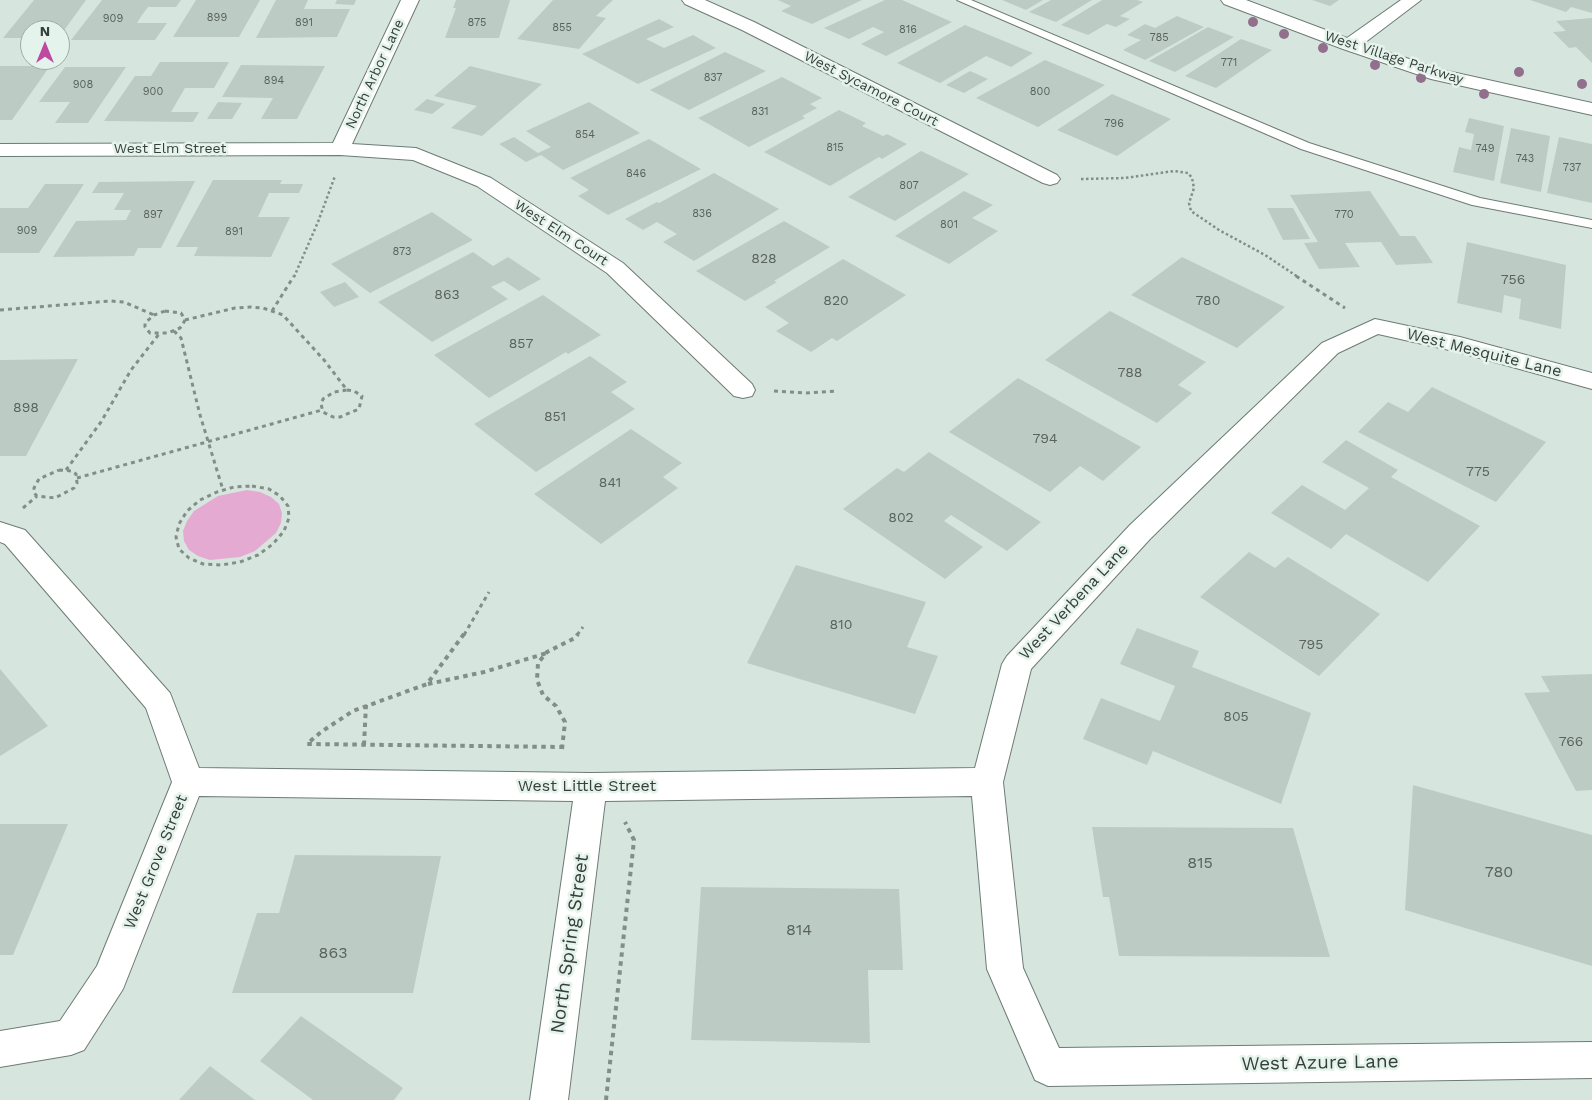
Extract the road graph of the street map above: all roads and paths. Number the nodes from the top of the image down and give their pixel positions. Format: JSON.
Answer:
{"nodes":[{"id":1,"x":410,"y":0,"type":"edge"},
{"id":2,"x":691,"y":0,"type":"edge"},
{"id":3,"x":962,"y":0,"type":"edge"},
{"id":4,"x":1230,"y":0,"type":"edge"},
{"id":5,"x":1412,"y":0,"type":"edge"},
{"id":6,"x":1349,"y":45,"type":"junction"},
{"id":7,"x":1592,"y":109,"type":"edge"},
{"id":8,"x":340,"y":149,"type":"junction"},
{"id":9,"x":0,"y":150,"type":"edge"},
{"id":10,"x":1050,"y":179,"type":"joint"},
{"id":11,"x":1592,"y":224,"type":"edge"},
{"id":12,"x":0,"y":310,"type":"edge"},
{"id":13,"x":272,"y":311,"type":"junction"},
{"id":14,"x":154,"y":315,"type":"junction"},
{"id":15,"x":185,"y":320,"type":"junction"},
{"id":16,"x":1375,"y":326,"type":"junction"},
{"id":17,"x":174,"y":331,"type":"junction"},
{"id":18,"x":159,"y":334,"type":"junction"},
{"id":19,"x":1592,"y":381,"type":"edge"},
{"id":20,"x":347,"y":390,"type":"junction"},
{"id":21,"x":743,"y":390,"type":"joint"},
{"id":22,"x":837,"y":391,"type":"dead end"},
{"id":23,"x":322,"y":410,"type":"junction"},
{"id":24,"x":208,"y":442,"type":"junction"},
{"id":25,"x":66,"y":470,"type":"junction"},
{"id":26,"x":77,"y":478,"type":"junction"},
{"id":27,"x":223,"y":490,"type":"junction"},
{"id":28,"x":0,"y":532,"type":"edge"},
{"id":29,"x":489,"y":592,"type":"dead end"},
{"id":30,"x":583,"y":627,"type":"dead end"},
{"id":31,"x":547,"y":652,"type":"junction"},
{"id":32,"x":427,"y":684,"type":"junction"},
{"id":33,"x":366,"y":706,"type":"junction"},
{"id":34,"x":364,"y":745,"type":"junction"},
{"id":35,"x":562,"y":747,"type":"junction"},
{"id":36,"x":188,"y":782,"type":"junction"},
{"id":37,"x":987,"y":782,"type":"junction"},
{"id":38,"x":586,"y":787,"type":"junction"},
{"id":39,"x":0,"y":1049,"type":"edge"},
{"id":40,"x":1592,"y":1060,"type":"edge"},
{"id":41,"x":1048,"y":1067,"type":"joint"},
{"id":42,"x":549,"y":1100,"type":"edge"},
{"id":43,"x":606,"y":1100,"type":"edge"}],
"edges":[{"from":1,"to":8,"type":"street","name":"North Arbor Lane"},
{"from":2,"to":10,"type":"street","name":"West Sycamore Court"},
{"from":3,"to":11,"type":"lane"},
{"from":4,"to":6,"type":"street","name":"West Village Parkway"},
{"from":5,"to":6,"type":"street"},
{"from":6,"to":7,"type":"street","name":"West Village Parkway"},
{"from":8,"to":9,"type":"street","name":"West Elm Street"},
{"from":8,"to":13,"type":"path"},
{"from":8,"to":21,"type":"street","name":"West Elm Court"},
{"from":10,"to":16,"type":"path"},
{"from":12,"to":14,"type":"path"},
{"from":13,"to":15,"type":"path"},
{"from":13,"to":20,"type":"path"},
{"from":14,"to":15,"type":"path"},
{"from":14,"to":18,"type":"path"},
{"from":15,"to":17,"type":"path"},
{"from":16,"to":19,"type":"street","name":"West Mesquite Lane"},
{"from":16,"to":37,"type":"street","name":"West Verbena Lane"},
{"from":17,"to":18,"type":"path"},
{"from":17,"to":24,"type":"path"},
{"from":18,"to":25,"type":"path"},
{"from":20,"to":23,"type":"path"},
{"from":20,"to":23,"type":"path"},
{"from":21,"to":22,"type":"path"},
{"from":23,"to":24,"type":"path"},
{"from":24,"to":26,"type":"path"},
{"from":24,"to":27,"type":"path"},
{"from":25,"to":26,"type":"path"},
{"from":25,"to":26,"type":"path"},
{"from":27,"to":27,"type":"path"},
{"from":28,"to":36,"type":"street","name":"West Grove Street"},
{"from":29,"to":32,"type":"path"},
{"from":30,"to":31,"type":"path"},
{"from":31,"to":32,"type":"path"},
{"from":31,"to":35,"type":"path"},
{"from":32,"to":33,"type":"path"},
{"from":33,"to":34,"type":"path"},
{"from":33,"to":34,"type":"path"},
{"from":34,"to":35,"type":"path"},
{"from":35,"to":38,"type":"path"},
{"from":36,"to":38,"type":"street","name":"West Little Street"},
{"from":36,"to":39,"type":"street","name":"West Grove Street"},
{"from":37,"to":38,"type":"street","name":"West Little Street"},
{"from":37,"to":41,"type":"street","name":"West Verbena Lane"},
{"from":38,"to":42,"type":"street","name":"North Spring Street"},
{"from":38,"to":43,"type":"path"},
{"from":40,"to":41,"type":"street","name":"West Azure Lane"}]}
